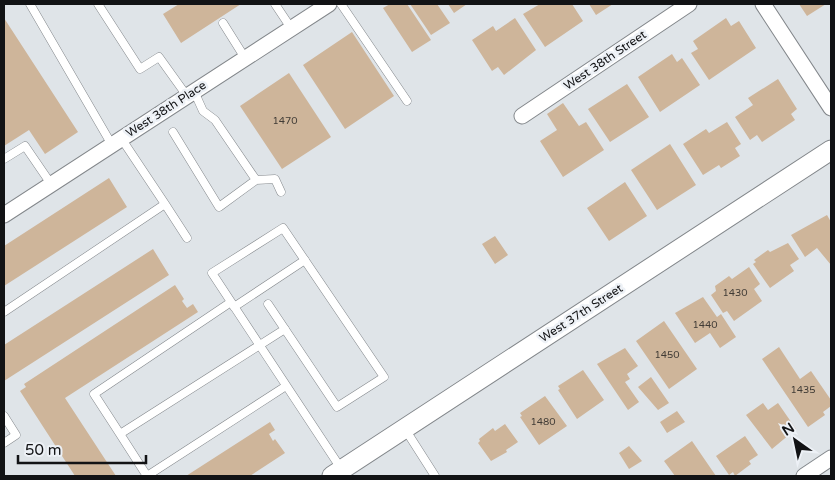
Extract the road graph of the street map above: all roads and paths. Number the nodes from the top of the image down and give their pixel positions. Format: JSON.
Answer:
{"nodes":[{"id":1,"x":30,"y":4,"type":"edge"},
{"id":2,"x":98,"y":4,"type":"edge"},
{"id":3,"x":275,"y":4,"type":"edge"},
{"id":4,"x":329,"y":4,"type":"edge"},
{"id":5,"x":341,"y":4,"type":"edge"},
{"id":6,"x":689,"y":4,"type":"edge"},
{"id":7,"x":763,"y":4,"type":"edge"},
{"id":8,"x":223,"y":24,"type":"dead end"},
{"id":9,"x":291,"y":28,"type":"junction"},
{"id":10,"x":245,"y":58,"type":"junction"},
{"id":11,"x":190,"y":94,"type":"junction"},
{"id":12,"x":407,"y":101,"type":"dead end"},
{"id":13,"x":831,"y":108,"type":"edge"},
{"id":14,"x":522,"y":116,"type":"dead end"},
{"id":15,"x":173,"y":132,"type":"dead end"},
{"id":16,"x":117,"y":142,"type":"junction"},
{"id":17,"x":831,"y":150,"type":"edge"},
{"id":18,"x":4,"y":159,"type":"edge"},
{"id":19,"x":256,"y":180,"type":"junction"},
{"id":20,"x":51,"y":184,"type":"junction"},
{"id":21,"x":281,"y":192,"type":"dead end"},
{"id":22,"x":165,"y":204,"type":"junction"},
{"id":23,"x":4,"y":215,"type":"edge"},
{"id":24,"x":187,"y":238,"type":"dead end"},
{"id":25,"x":305,"y":260,"type":"junction"},
{"id":26,"x":268,"y":304,"type":"dead end"},
{"id":27,"x":233,"y":305,"type":"junction"},
{"id":28,"x":4,"y":312,"type":"edge"},
{"id":29,"x":285,"y":329,"type":"junction"},
{"id":30,"x":259,"y":345,"type":"junction"},
{"id":31,"x":286,"y":386,"type":"junction"},
{"id":32,"x":4,"y":416,"type":"edge"},
{"id":33,"x":405,"y":429,"type":"junction"},
{"id":34,"x":120,"y":434,"type":"junction"},
{"id":35,"x":4,"y":443,"type":"edge"},
{"id":36,"x":830,"y":461,"type":"edge"},
{"id":37,"x":337,"y":473,"type":"edge"},
{"id":38,"x":147,"y":476,"type":"edge"},
{"id":39,"x":435,"y":476,"type":"edge"},
{"id":40,"x":804,"y":476,"type":"edge"}],
"edges":[{"from":1,"to":16,"type":"lane"},
{"from":2,"to":11,"type":"lane"},
{"from":3,"to":9,"type":"lane"},
{"from":4,"to":9,"type":"street","name":"West 38th Place"},
{"from":5,"to":12,"type":"lane"},
{"from":6,"to":14,"type":"street","name":"West 38th Street"},
{"from":7,"to":13,"type":"street"},
{"from":8,"to":10,"type":"lane"},
{"from":9,"to":10,"type":"street","name":"West 38th Place"},
{"from":10,"to":11,"type":"street","name":"West 38th Place"},
{"from":11,"to":16,"type":"street","name":"West 38th Place"},
{"from":11,"to":19,"type":"lane"},
{"from":15,"to":19,"type":"lane"},
{"from":16,"to":20,"type":"street","name":"West 38th Place"},
{"from":16,"to":22,"type":"lane"},
{"from":17,"to":33,"type":"street","name":"West 37th Street"},
{"from":18,"to":20,"type":"lane"},
{"from":19,"to":21,"type":"lane"},
{"from":20,"to":23,"type":"street","name":"West 38th Place"},
{"from":22,"to":24,"type":"lane"},
{"from":22,"to":28,"type":"lane"},
{"from":25,"to":27,"type":"lane"},
{"from":25,"to":27,"type":"lane"},
{"from":25,"to":29,"type":"lane"},
{"from":26,"to":29,"type":"lane"},
{"from":27,"to":30,"type":"lane"},
{"from":27,"to":34,"type":"lane"},
{"from":29,"to":30,"type":"lane"},
{"from":30,"to":31,"type":"lane"},
{"from":30,"to":34,"type":"lane"},
{"from":31,"to":37,"type":"lane"},
{"from":31,"to":38,"type":"lane"},
{"from":32,"to":35,"type":"lane"},
{"from":33,"to":37,"type":"street","name":"West 37th Street"},
{"from":33,"to":39,"type":"lane"},
{"from":34,"to":38,"type":"lane"},
{"from":36,"to":40,"type":"street"}]}
